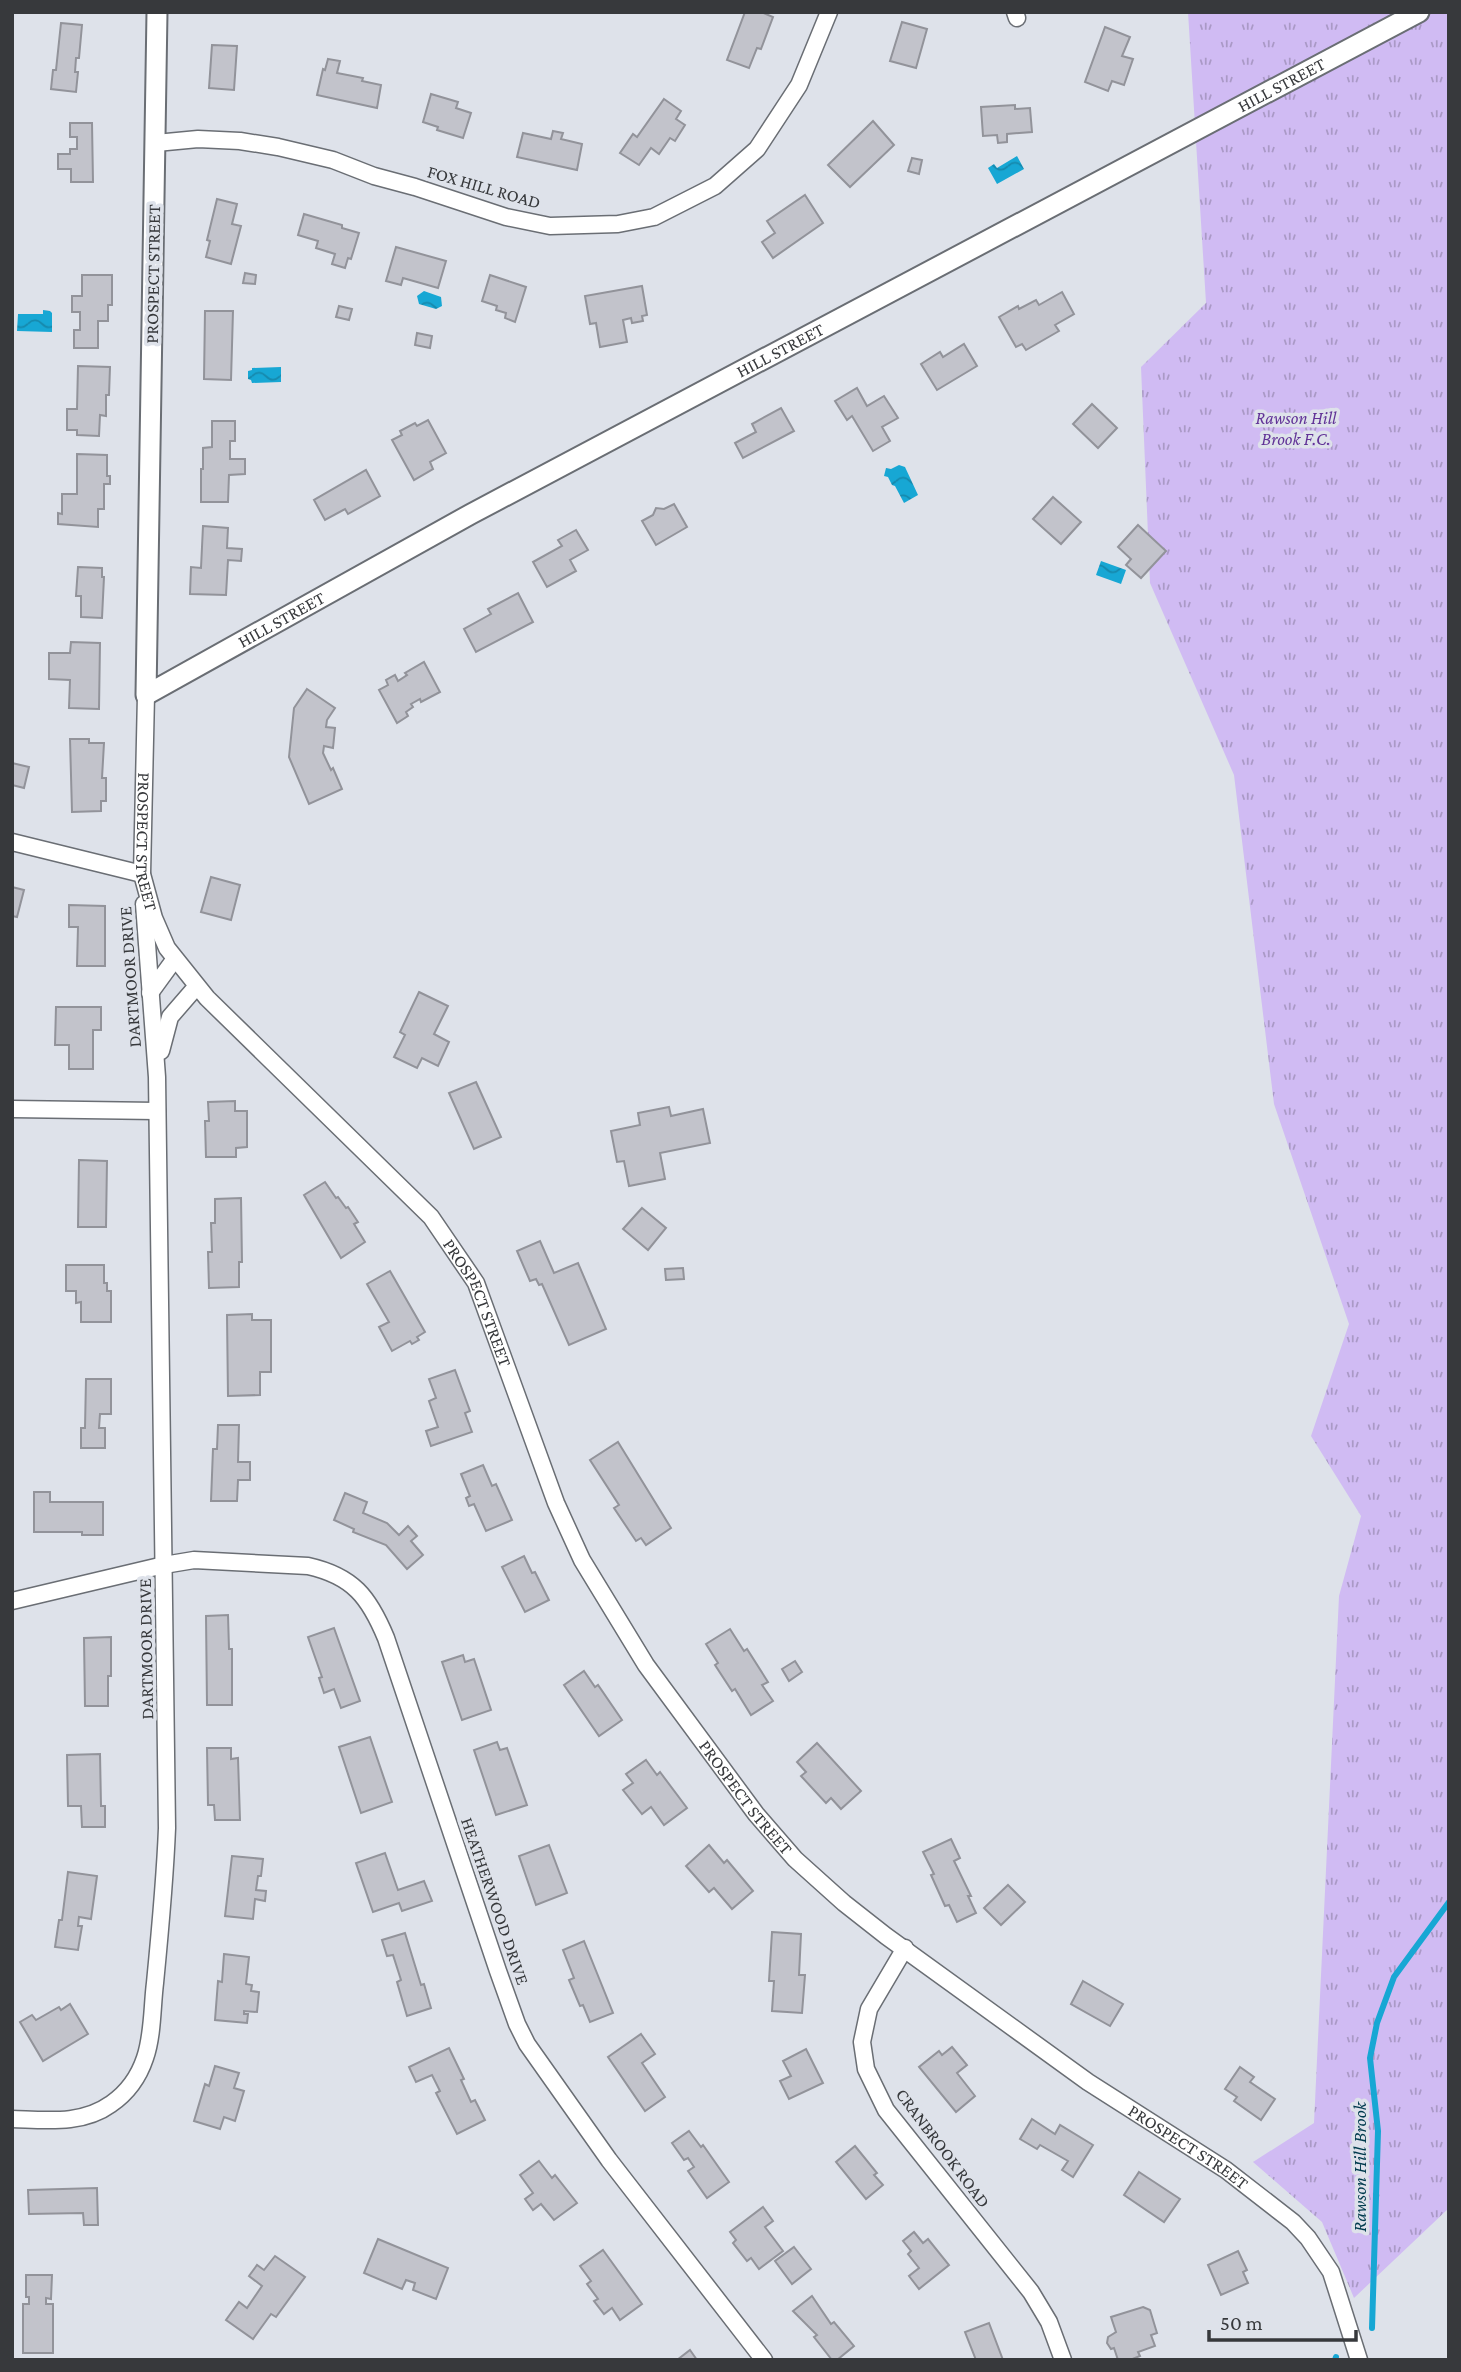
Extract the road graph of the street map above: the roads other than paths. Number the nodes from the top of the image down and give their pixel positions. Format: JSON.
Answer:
{"nodes":[{"id":1,"x":157,"y":12,"type":"edge"},
{"id":2,"x":829,"y":12,"type":"edge"},
{"id":3,"x":1419,"y":12,"type":"edge"},
{"id":4,"x":156,"y":143,"type":"junction"},
{"id":5,"x":146,"y":695,"type":"junction"},
{"id":6,"x":12,"y":842,"type":"edge"},
{"id":7,"x":142,"y":874,"type":"junction"},
{"id":8,"x":174,"y":960,"type":"junction"},
{"id":9,"x":197,"y":987,"type":"junction"},
{"id":10,"x":150,"y":993,"type":"junction"},
{"id":11,"x":157,"y":1077,"type":"junction"},
{"id":12,"x":12,"y":1109,"type":"edge"},
{"id":13,"x":157,"y":1111,"type":"junction"},
{"id":14,"x":164,"y":1564,"type":"junction"},
{"id":15,"x":12,"y":1601,"type":"edge"},
{"id":16,"x":905,"y":1948,"type":"junction"},
{"id":17,"x":12,"y":2119,"type":"edge"},
{"id":18,"x":764,"y":2360,"type":"edge"},
{"id":19,"x":1063,"y":2360,"type":"edge"},
{"id":20,"x":1359,"y":2360,"type":"edge"}],
"edges":[{"from":1,"to":4,"type":"street","name":"PROSPECT STREET"},
{"from":2,"to":4,"type":"street","name":"FOX HILL ROAD"},
{"from":3,"to":5,"type":"street","name":"HILL STREET"},
{"from":4,"to":5,"type":"street","name":"PROSPECT STREET"},
{"from":5,"to":7,"type":"street","name":"PROSPECT STREET"},
{"from":6,"to":7,"type":"street"},
{"from":7,"to":8,"type":"street","name":"PROSPECT STREET"},
{"from":7,"to":10,"type":"street","name":"DARTMOOR DRIVE"},
{"from":8,"to":9,"type":"street","name":"PROSPECT STREET"},
{"from":8,"to":10,"type":"street"},
{"from":9,"to":11,"type":"street","name":"DARTMOOR DRIVE"},
{"from":9,"to":16,"type":"street","name":"PROSPECT STREET"},
{"from":10,"to":11,"type":"street","name":"DARTMOOR DRIVE"},
{"from":11,"to":13,"type":"street","name":"DARTMOOR DRIVE"},
{"from":12,"to":13,"type":"street"},
{"from":13,"to":14,"type":"street","name":"DARTMOOR DRIVE"},
{"from":14,"to":15,"type":"street","name":"HEATHERWOOD DRIVE"},
{"from":14,"to":17,"type":"street","name":"DARTMOOR DRIVE"},
{"from":14,"to":18,"type":"street","name":"HEATHERWOOD DRIVE"},
{"from":16,"to":19,"type":"street","name":"CRANBROOK ROAD"},
{"from":16,"to":20,"type":"street","name":"PROSPECT STREET"}]}
